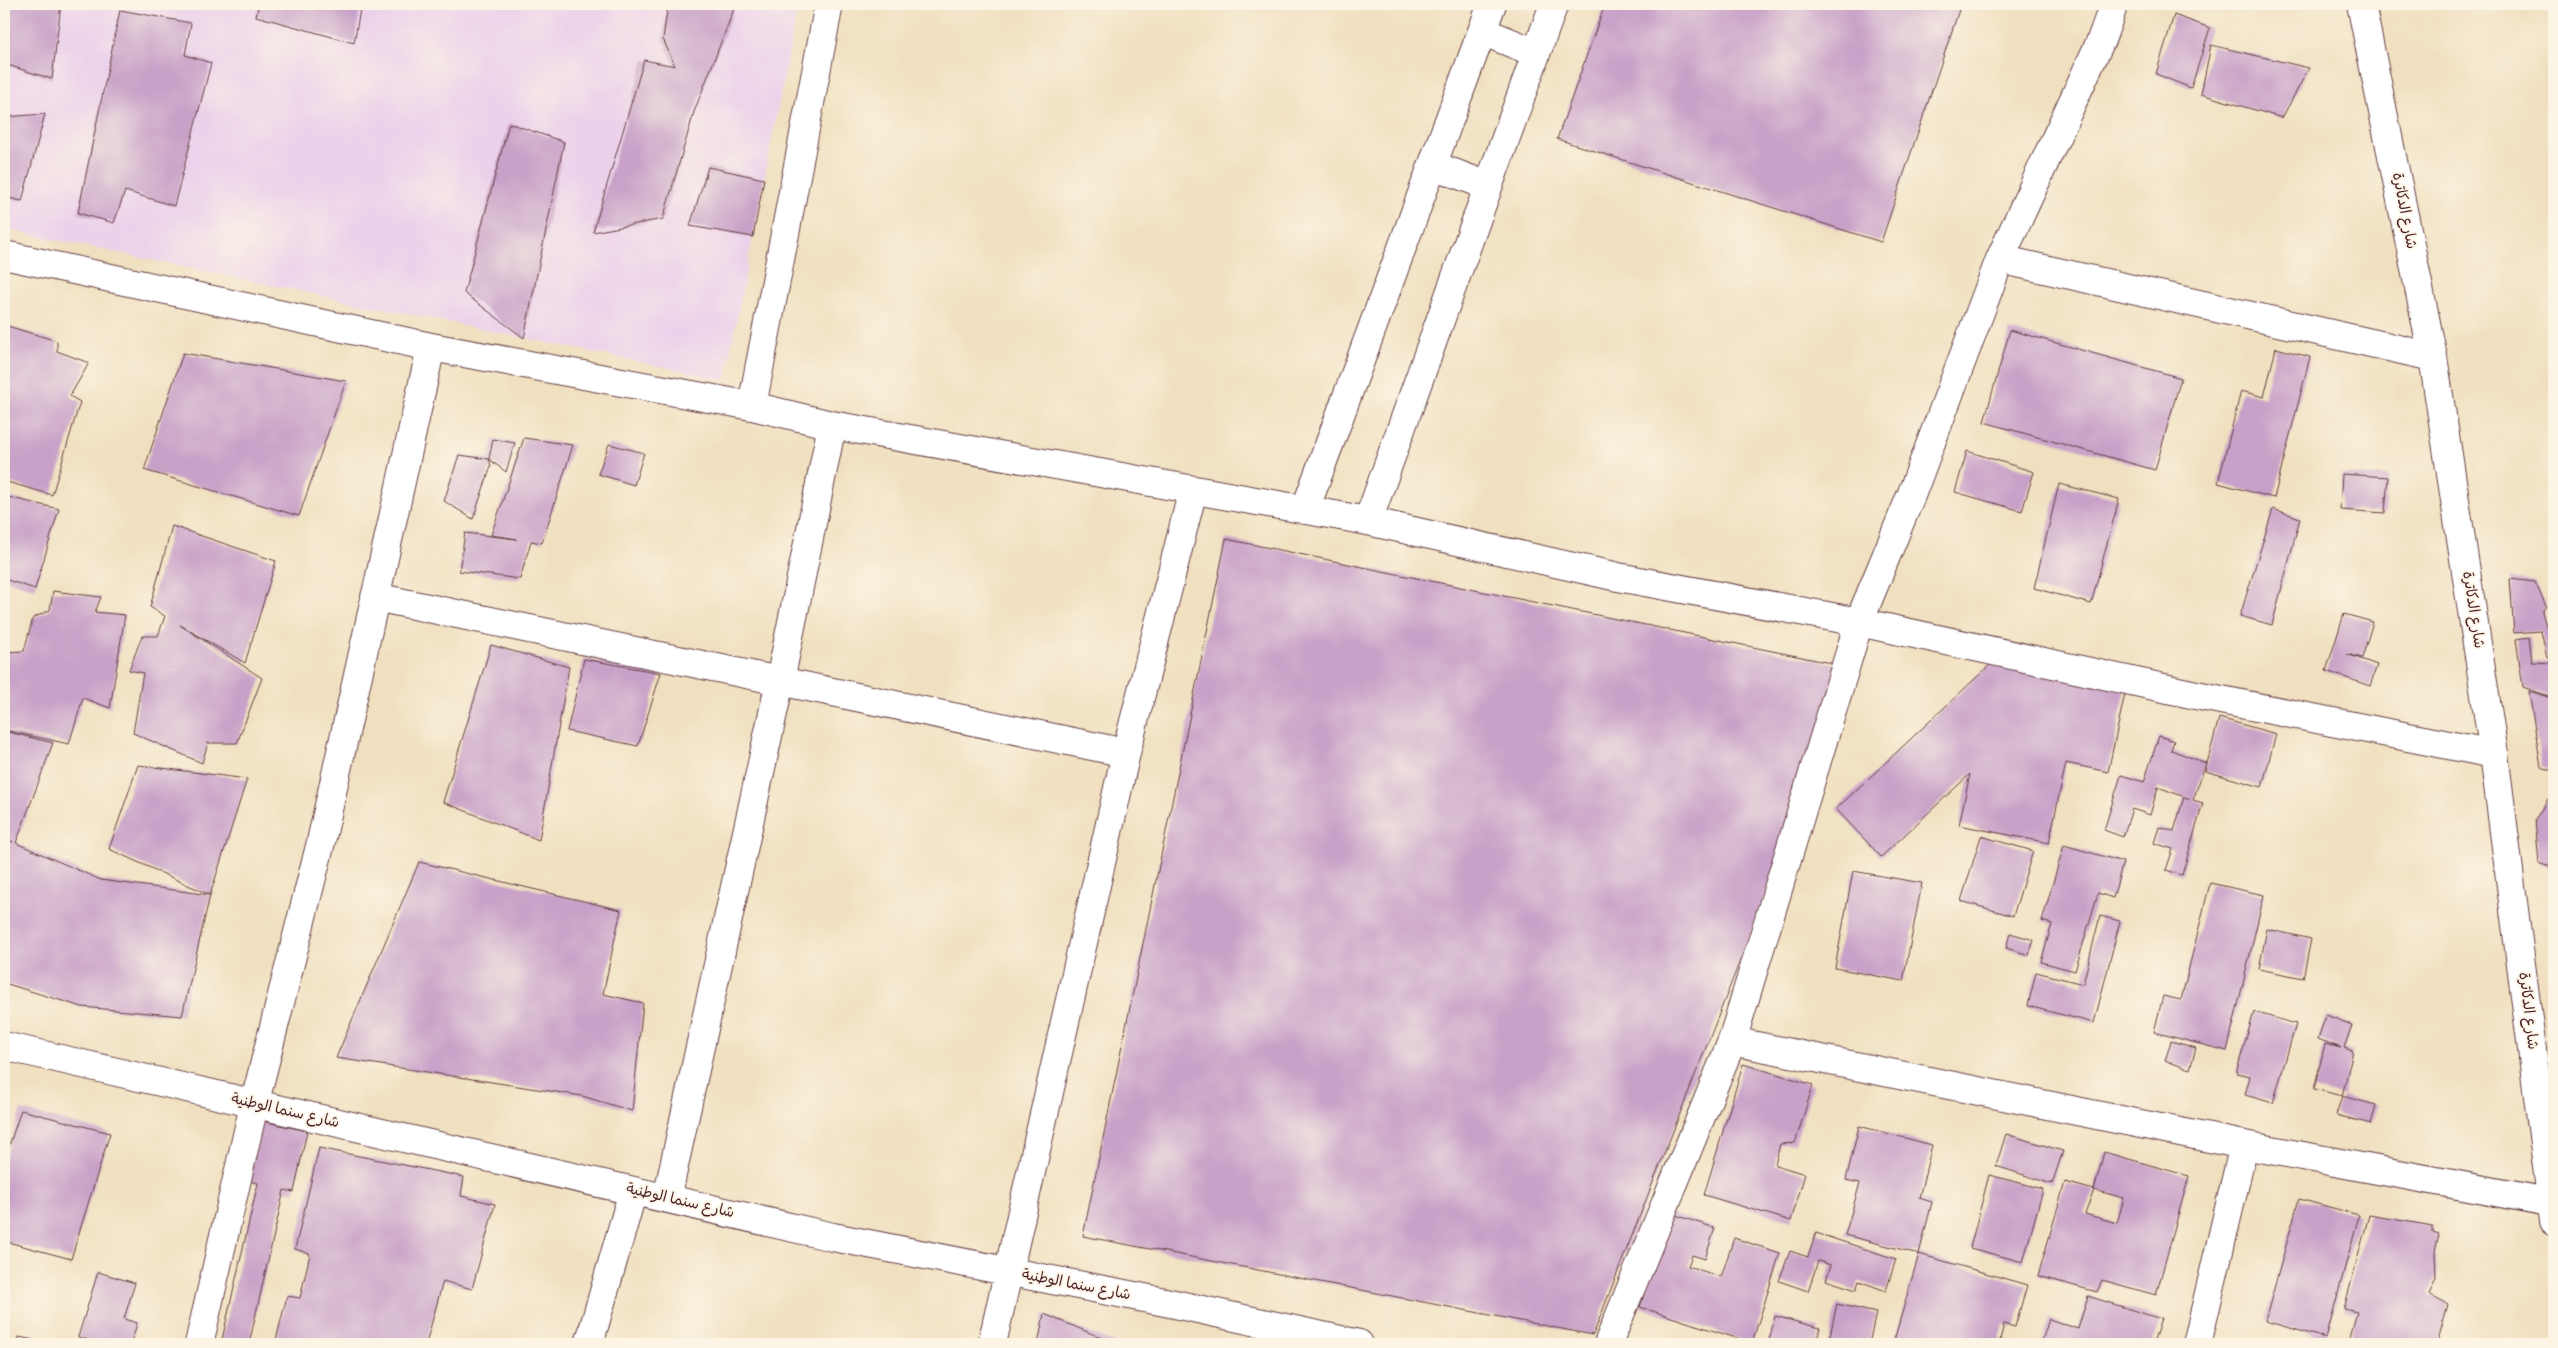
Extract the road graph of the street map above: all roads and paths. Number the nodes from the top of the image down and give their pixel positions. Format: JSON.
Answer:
{"nodes":[{"id":1,"x":829,"y":4,"type":"edge"},
{"id":2,"x":1492,"y":4,"type":"edge"},
{"id":3,"x":1554,"y":4,"type":"edge"},
{"id":4,"x":2114,"y":4,"type":"edge"},
{"id":5,"x":2362,"y":4,"type":"edge"},
{"id":6,"x":1482,"y":31,"type":"junction"},
{"id":7,"x":1536,"y":53,"type":"junction"},
{"id":8,"x":1434,"y":164,"type":"junction"},
{"id":9,"x":1488,"y":186,"type":"junction"},
{"id":10,"x":4,"y":255,"type":"edge"},
{"id":11,"x":2000,"y":259,"type":"junction"},
{"id":12,"x":431,"y":347,"type":"junction"},
{"id":13,"x":2433,"y":357,"type":"junction"},
{"id":14,"x":752,"y":406,"type":"junction"},
{"id":15,"x":832,"y":425,"type":"junction"},
{"id":16,"x":1193,"y":490,"type":"junction"},
{"id":17,"x":1305,"y":510,"type":"junction"},
{"id":18,"x":1368,"y":521,"type":"junction"},
{"id":19,"x":375,"y":597,"type":"junction"},
{"id":20,"x":1859,"y":622,"type":"junction"},
{"id":21,"x":780,"y":681,"type":"junction"},
{"id":22,"x":1126,"y":753,"type":"junction"},
{"id":23,"x":2494,"y":754,"type":"junction"},
{"id":24,"x":1732,"y":1041,"type":"junction"},
{"id":25,"x":4,"y":1046,"type":"edge"},
{"id":26,"x":254,"y":1105,"type":"junction"},
{"id":27,"x":2554,"y":1114,"type":"edge"},
{"id":28,"x":2544,"y":1144,"type":"junction"},
{"id":29,"x":2244,"y":1145,"type":"junction"},
{"id":30,"x":633,"y":1191,"type":"junction"},
{"id":31,"x":667,"y":1198,"type":"junction"},
{"id":32,"x":2553,"y":1209,"type":"edge"},
{"id":33,"x":1008,"y":1273,"type":"junction"},
{"id":34,"x":199,"y":1344,"type":"edge"},
{"id":35,"x":589,"y":1344,"type":"edge"},
{"id":36,"x":992,"y":1344,"type":"edge"},
{"id":37,"x":1359,"y":1344,"type":"edge"},
{"id":38,"x":1608,"y":1344,"type":"edge"},
{"id":39,"x":2197,"y":1344,"type":"edge"}],
"edges":[{"from":1,"to":14,"type":"street"},
{"from":2,"to":6,"type":"street"},
{"from":3,"to":7,"type":"street"},
{"from":4,"to":11,"type":"street"},
{"from":5,"to":13,"type":"street","name":"شارع الدكاترة"},
{"from":6,"to":7,"type":"street"},
{"from":6,"to":8,"type":"street"},
{"from":7,"to":9,"type":"street"},
{"from":8,"to":9,"type":"street"},
{"from":8,"to":17,"type":"street"},
{"from":9,"to":18,"type":"street"},
{"from":10,"to":12,"type":"street"},
{"from":11,"to":13,"type":"street"},
{"from":11,"to":20,"type":"street"},
{"from":12,"to":14,"type":"street"},
{"from":12,"to":19,"type":"street"},
{"from":13,"to":23,"type":"street","name":"شارع الدكاترة"},
{"from":14,"to":15,"type":"street"},
{"from":15,"to":16,"type":"street"},
{"from":15,"to":21,"type":"street"},
{"from":16,"to":17,"type":"street"},
{"from":16,"to":22,"type":"street"},
{"from":17,"to":18,"type":"street"},
{"from":18,"to":20,"type":"street"},
{"from":19,"to":21,"type":"street"},
{"from":19,"to":26,"type":"street"},
{"from":20,"to":23,"type":"street"},
{"from":20,"to":24,"type":"street"},
{"from":21,"to":22,"type":"street"},
{"from":21,"to":31,"type":"street"},
{"from":22,"to":33,"type":"street"},
{"from":23,"to":28,"type":"street","name":"شارع الدكاترة"},
{"from":24,"to":29,"type":"street"},
{"from":24,"to":38,"type":"street"},
{"from":25,"to":26,"type":"street","name":"شارع سنما الوطنية"},
{"from":26,"to":30,"type":"street","name":"شارع سنما الوطنية"},
{"from":26,"to":34,"type":"street"},
{"from":27,"to":28,"type":"street"},
{"from":28,"to":32,"type":"street","name":"شارع الدكاترة"},
{"from":29,"to":32,"type":"street"},
{"from":29,"to":39,"type":"street"},
{"from":30,"to":31,"type":"street","name":"شارع سنما الوطنية"},
{"from":30,"to":35,"type":"street"},
{"from":31,"to":33,"type":"street","name":"شارع سنما الوطنية"},
{"from":33,"to":36,"type":"street"},
{"from":33,"to":37,"type":"street","name":"شارع سنما الوطنية"}]}
